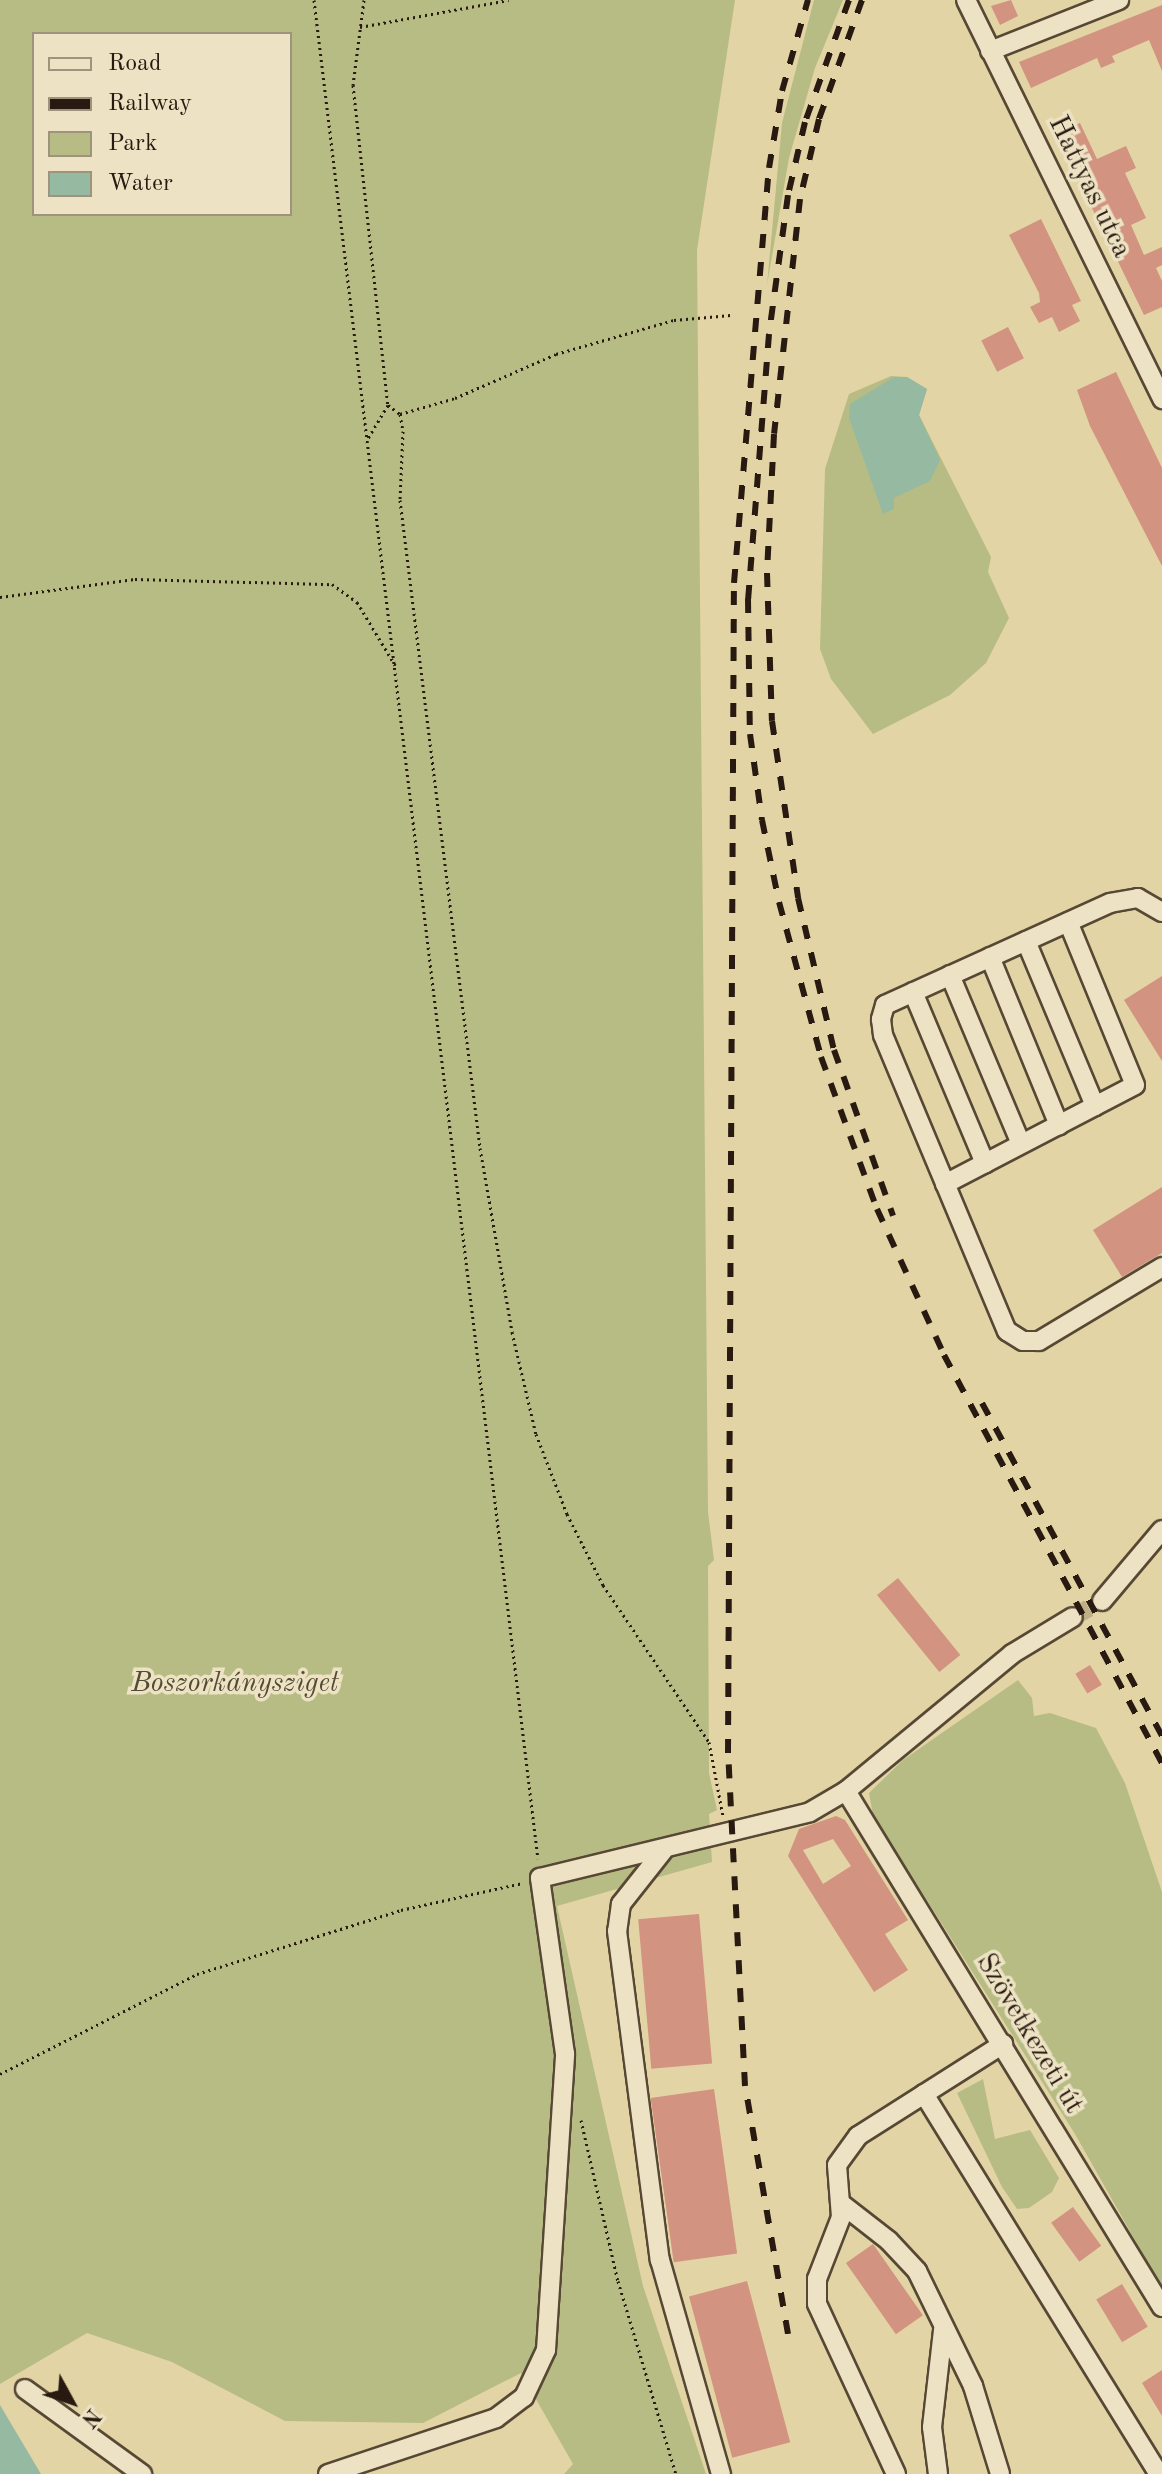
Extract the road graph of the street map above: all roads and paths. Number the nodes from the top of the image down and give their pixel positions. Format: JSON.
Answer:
{"nodes":[{"id":1,"x":314,"y":0,"type":"edge"},
{"id":2,"x":364,"y":0,"type":"edge"},
{"id":3,"x":509,"y":0,"type":"edge"},
{"id":4,"x":966,"y":0,"type":"edge"},
{"id":5,"x":1119,"y":0,"type":"edge"},
{"id":6,"x":358,"y":27,"type":"junction"},
{"id":7,"x":990,"y":51,"type":"junction"},
{"id":8,"x":731,"y":315,"type":"dead end"},
{"id":9,"x":1161,"y":393,"type":"edge"},
{"id":10,"x":388,"y":405,"type":"junction"},
{"id":11,"x":400,"y":414,"type":"junction"},
{"id":12,"x":367,"y":440,"type":"junction"},
{"id":13,"x":0,"y":597,"type":"edge"},
{"id":14,"x":397,"y":668,"type":"junction"},
{"id":15,"x":1162,"y":912,"type":"edge"},
{"id":16,"x":1068,"y":922,"type":"junction"},
{"id":17,"x":1026,"y":941,"type":"junction"},
{"id":18,"x":990,"y":957,"type":"junction"},
{"id":19,"x":950,"y":975,"type":"junction"},
{"id":20,"x":913,"y":992,"type":"junction"},
{"id":21,"x":1095,"y":1106,"type":"junction"},
{"id":22,"x":1059,"y":1125,"type":"junction"},
{"id":23,"x":1021,"y":1144,"type":"junction"},
{"id":24,"x":985,"y":1163,"type":"junction"},
{"id":25,"x":945,"y":1184,"type":"junction"},
{"id":26,"x":1162,"y":1267,"type":"edge"},
{"id":27,"x":1162,"y":1530,"type":"edge"},
{"id":28,"x":1102,"y":1601,"type":"tunnel mouth"},
{"id":29,"x":1073,"y":1617,"type":"tunnel mouth"},
{"id":30,"x":846,"y":1791,"type":"junction"},
{"id":31,"x":725,"y":1835,"type":"junction"},
{"id":32,"x":663,"y":1851,"type":"junction"},
{"id":33,"x":540,"y":1878,"type":"junction"},
{"id":34,"x":1003,"y":2044,"type":"junction"},
{"id":35,"x":0,"y":2074,"type":"edge"},
{"id":36,"x":924,"y":2094,"type":"junction"},
{"id":37,"x":579,"y":2115,"type":"dead end"},
{"id":38,"x":843,"y":2205,"type":"junction"},
{"id":39,"x":1162,"y":2307,"type":"edge"},
{"id":40,"x":943,"y":2330,"type":"junction"},
{"id":41,"x":25,"y":2389,"type":"dead end"},
{"id":42,"x":142,"y":2474,"type":"edge"},
{"id":43,"x":328,"y":2474,"type":"edge"},
{"id":44,"x":676,"y":2474,"type":"edge"},
{"id":45,"x":721,"y":2474,"type":"edge"},
{"id":46,"x":896,"y":2474,"type":"edge"},
{"id":47,"x":938,"y":2474,"type":"edge"},
{"id":48,"x":1000,"y":2474,"type":"edge"},
{"id":49,"x":1159,"y":2474,"type":"edge"}],
"edges":[{"from":1,"to":12,"type":"path"},
{"from":2,"to":6,"type":"path"},
{"from":3,"to":6,"type":"path"},
{"from":4,"to":7,"type":"street","name":"Hattyas utca"},
{"from":5,"to":7,"type":"street"},
{"from":6,"to":10,"type":"path"},
{"from":7,"to":9,"type":"street","name":"Hattyas utca"},
{"from":8,"to":11,"type":"path"},
{"from":10,"to":11,"type":"path"},
{"from":10,"to":12,"type":"path"},
{"from":11,"to":31,"type":"path"},
{"from":12,"to":14,"type":"path"},
{"from":13,"to":14,"type":"path"},
{"from":14,"to":33,"type":"path"},
{"from":15,"to":16,"type":"street"},
{"from":16,"to":17,"type":"street"},
{"from":16,"to":21,"type":"street"},
{"from":17,"to":18,"type":"street"},
{"from":17,"to":21,"type":"street"},
{"from":18,"to":19,"type":"street"},
{"from":18,"to":22,"type":"street"},
{"from":19,"to":20,"type":"street"},
{"from":19,"to":23,"type":"street"},
{"from":20,"to":24,"type":"street"},
{"from":20,"to":25,"type":"street"},
{"from":21,"to":22,"type":"street"},
{"from":22,"to":23,"type":"street"},
{"from":23,"to":24,"type":"street"},
{"from":24,"to":25,"type":"street"},
{"from":25,"to":26,"type":"street"},
{"from":27,"to":28,"type":"street"},
{"from":29,"to":30,"type":"street"},
{"from":30,"to":31,"type":"street"},
{"from":30,"to":34,"type":"street","name":"Szövetkezeti út"},
{"from":31,"to":32,"type":"street"},
{"from":32,"to":33,"type":"street"},
{"from":32,"to":45,"type":"street"},
{"from":33,"to":35,"type":"path"},
{"from":33,"to":43,"type":"street"},
{"from":34,"to":36,"type":"street"},
{"from":34,"to":39,"type":"street","name":"Szövetkezeti út"},
{"from":36,"to":38,"type":"street"},
{"from":36,"to":49,"type":"street"},
{"from":37,"to":44,"type":"path"},
{"from":38,"to":40,"type":"street"},
{"from":38,"to":46,"type":"street"},
{"from":40,"to":47,"type":"street"},
{"from":40,"to":48,"type":"street"},
{"from":41,"to":42,"type":"street"}]}
